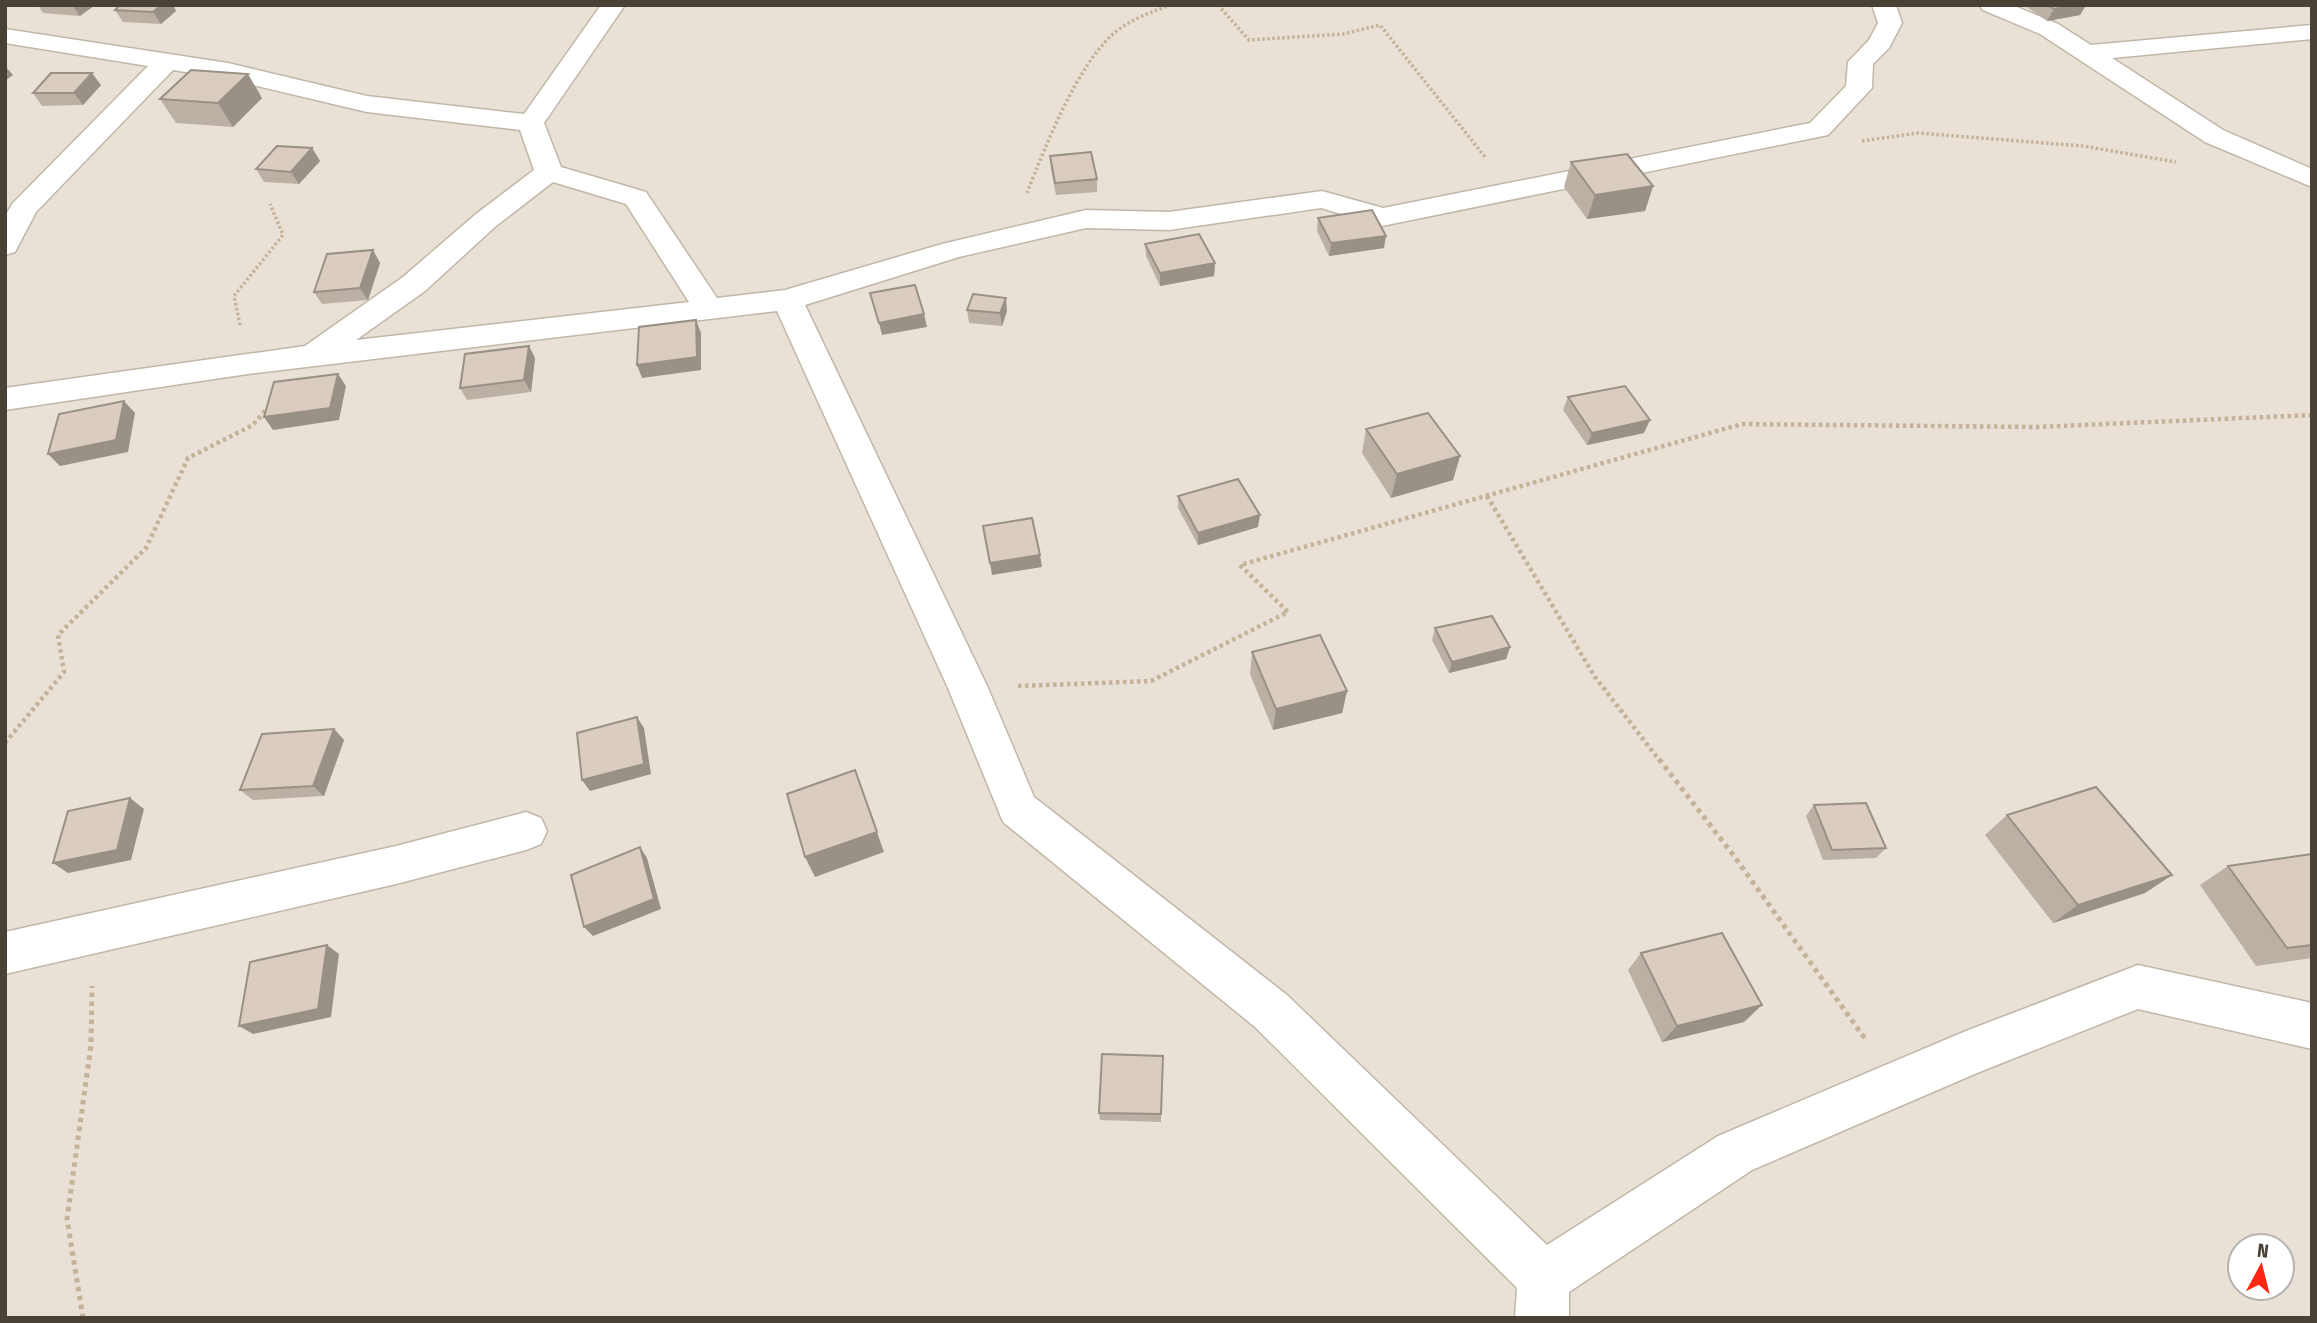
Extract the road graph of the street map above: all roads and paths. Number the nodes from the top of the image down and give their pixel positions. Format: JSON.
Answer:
{"nodes":[{"id":1,"x":613,"y":5,"type":"edge"},
{"id":2,"x":1170,"y":5,"type":"edge"},
{"id":3,"x":1218,"y":5,"type":"edge"},
{"id":4,"x":1884,"y":5,"type":"edge"},
{"id":5,"x":1991,"y":5,"type":"edge"},
{"id":6,"x":2312,"y":32,"type":"edge"},
{"id":7,"x":5,"y":36,"type":"edge"},
{"id":8,"x":2090,"y":53,"type":"junction"},
{"id":9,"x":167,"y":61,"type":"junction"},
{"id":10,"x":531,"y":123,"type":"junction"},
{"id":11,"x":1819,"y":129,"type":"junction"},
{"id":12,"x":2177,"y":162,"type":"dead end"},
{"id":13,"x":549,"y":172,"type":"junction"},
{"id":14,"x":2312,"y":180,"type":"edge"},
{"id":15,"x":1512,"y":191,"type":"junction"},
{"id":16,"x":270,"y":204,"type":"dead end"},
{"id":17,"x":1010,"y":237,"type":"junction"},
{"id":18,"x":5,"y":246,"type":"edge"},
{"id":19,"x":787,"y":300,"type":"junction"},
{"id":20,"x":709,"y":309,"type":"junction"},
{"id":21,"x":311,"y":356,"type":"junction"},
{"id":22,"x":248,"y":363,"type":"junction"},
{"id":23,"x":5,"y":399,"type":"edge"},
{"id":24,"x":2312,"y":415,"type":"edge"},
{"id":25,"x":1487,"y":496,"type":"junction"},
{"id":26,"x":968,"y":688,"type":"junction"},
{"id":27,"x":5,"y":743,"type":"edge"},
{"id":28,"x":526,"y":831,"type":"dead end"},
{"id":29,"x":92,"y":933,"type":"junction"},
{"id":30,"x":5,"y":953,"type":"edge"},
{"id":31,"x":2312,"y":1026,"type":"edge"},
{"id":32,"x":1897,"y":1083,"type":"junction"},
{"id":33,"x":1542,"y":1298,"type":"edge"},
{"id":34,"x":83,"y":1318,"type":"edge"}],
"edges":[{"from":1,"to":10,"type":"street"},
{"from":2,"to":17,"type":"path"},
{"from":3,"to":15,"type":"path"},
{"from":4,"to":11,"type":"street"},
{"from":5,"to":8,"type":"street"},
{"from":6,"to":8,"type":"street"},
{"from":7,"to":9,"type":"street"},
{"from":8,"to":14,"type":"street"},
{"from":9,"to":10,"type":"street"},
{"from":9,"to":18,"type":"street"},
{"from":10,"to":13,"type":"street"},
{"from":11,"to":12,"type":"path"},
{"from":11,"to":15,"type":"street"},
{"from":13,"to":20,"type":"street"},
{"from":13,"to":21,"type":"street"},
{"from":15,"to":17,"type":"street"},
{"from":16,"to":22,"type":"path"},
{"from":17,"to":19,"type":"street"},
{"from":19,"to":20,"type":"street"},
{"from":19,"to":26,"type":"street"},
{"from":20,"to":21,"type":"street"},
{"from":21,"to":22,"type":"street"},
{"from":21,"to":27,"type":"path"},
{"from":22,"to":23,"type":"street"},
{"from":24,"to":25,"type":"path"},
{"from":25,"to":26,"type":"path"},
{"from":25,"to":32,"type":"path"},
{"from":26,"to":33,"type":"street"},
{"from":28,"to":29,"type":"street"},
{"from":29,"to":30,"type":"street"},
{"from":29,"to":34,"type":"path"},
{"from":31,"to":32,"type":"street"},
{"from":32,"to":33,"type":"street"}]}
